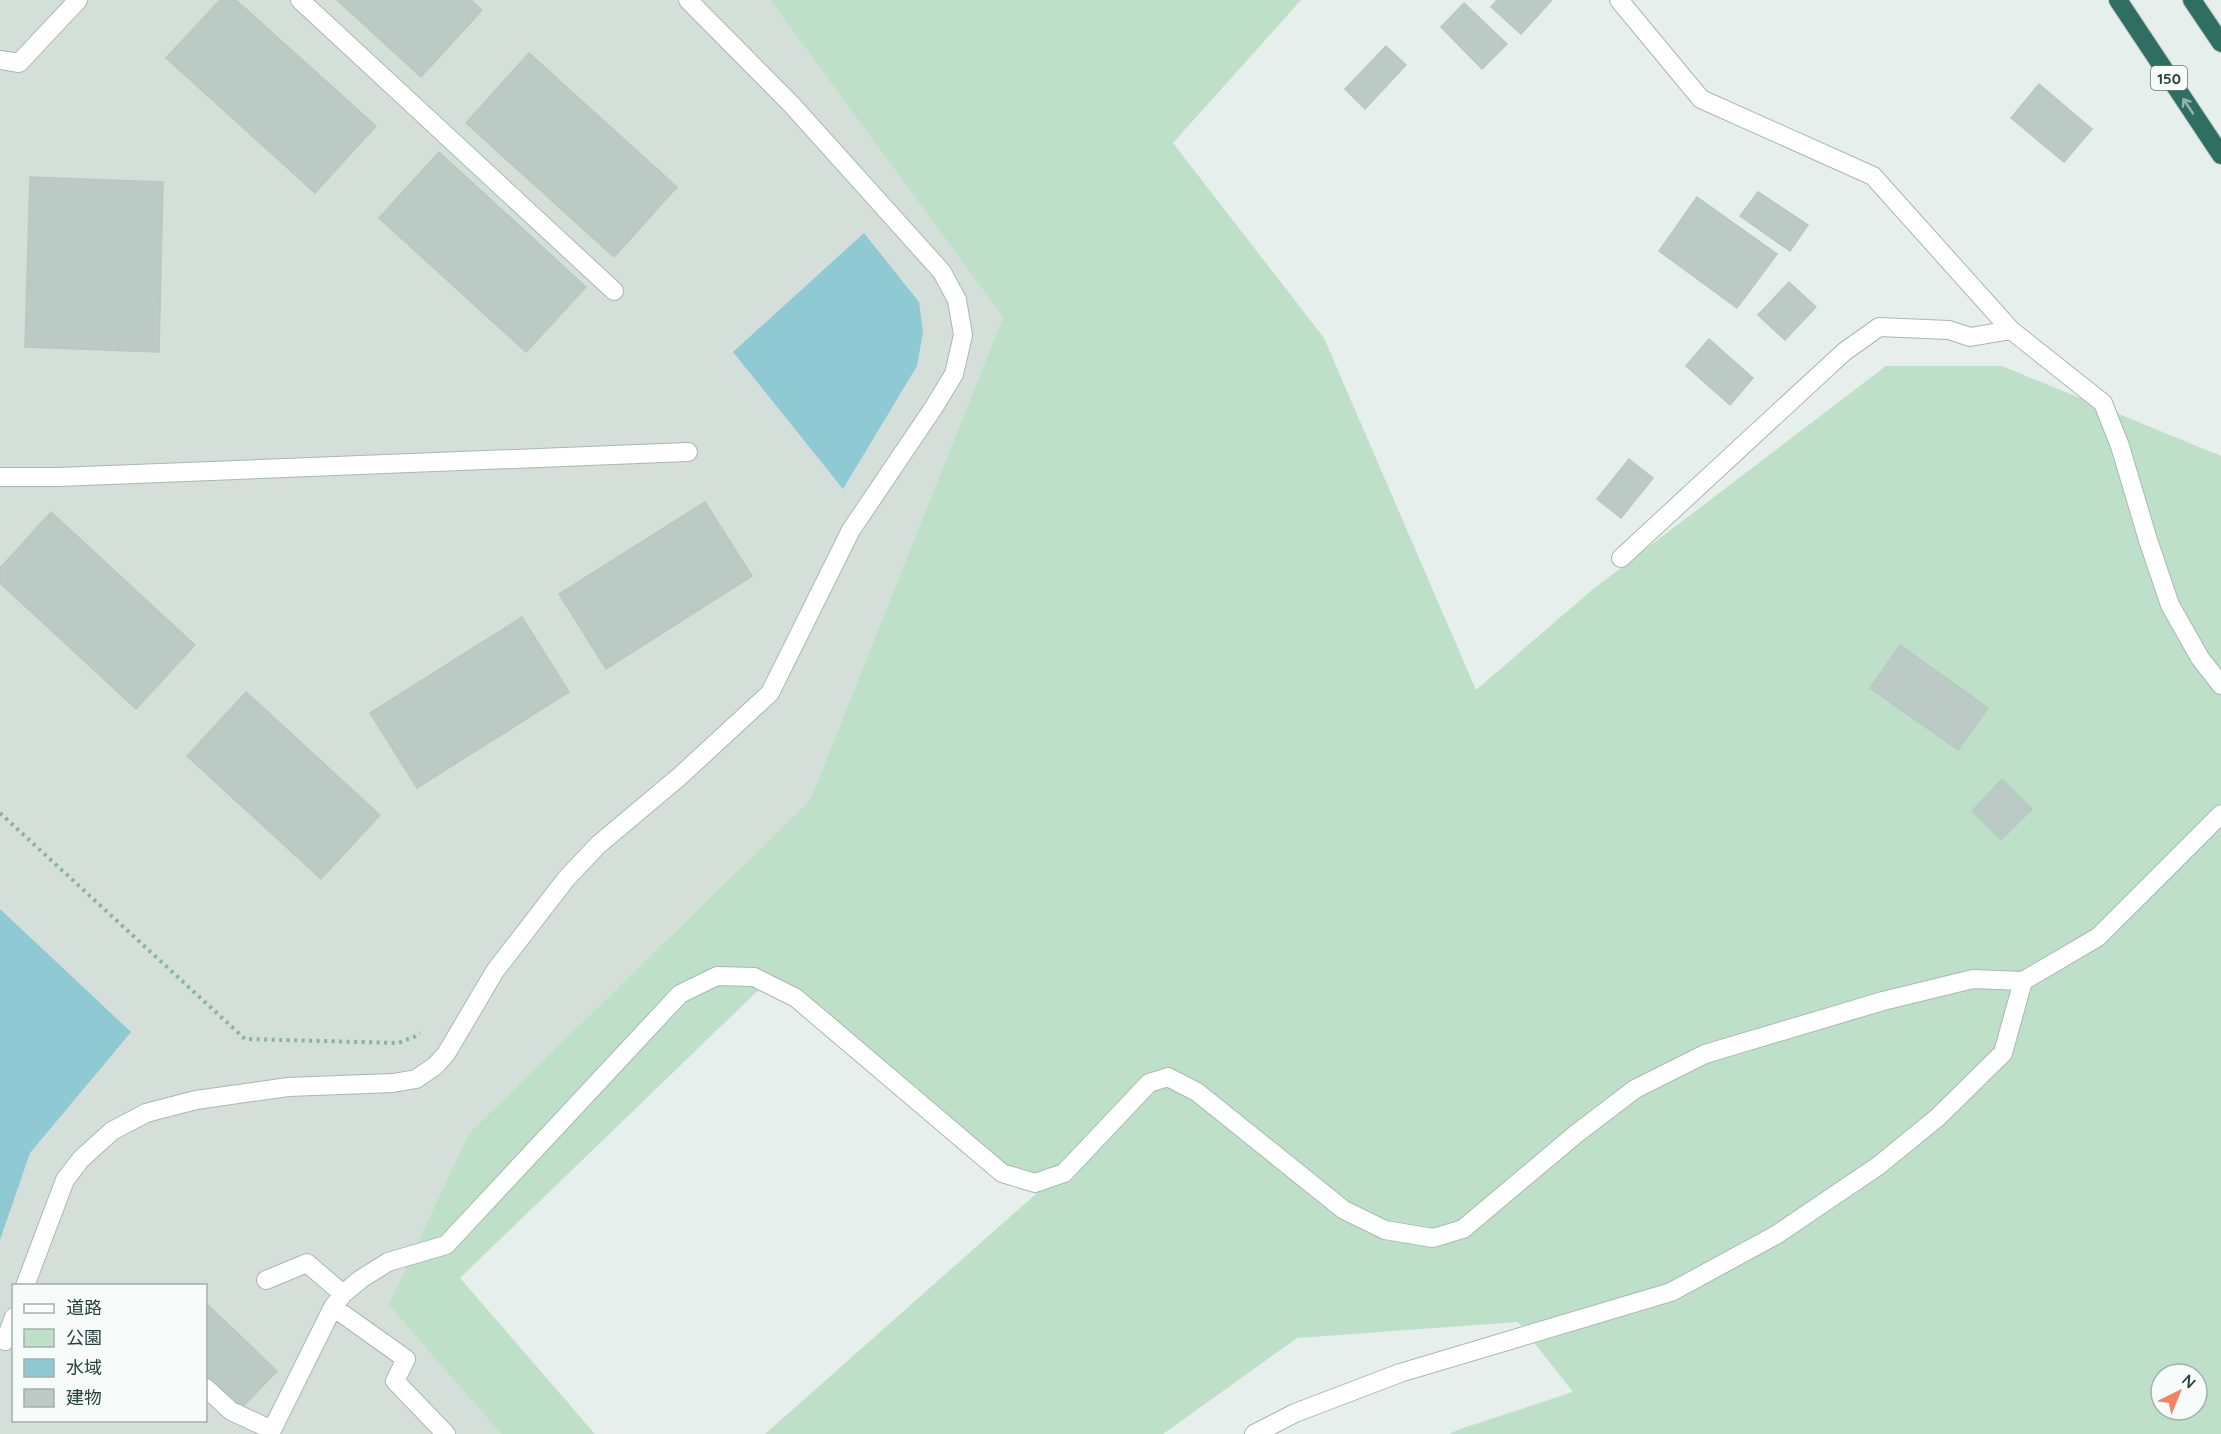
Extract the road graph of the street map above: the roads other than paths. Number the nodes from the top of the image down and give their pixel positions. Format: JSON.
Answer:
{"nodes":[{"id":1,"x":78,"y":0,"type":"edge"},
{"id":2,"x":300,"y":0,"type":"edge"},
{"id":3,"x":688,"y":0,"type":"edge"},
{"id":4,"x":1619,"y":0,"type":"edge"},
{"id":5,"x":2118,"y":0,"type":"edge"},
{"id":6,"x":2192,"y":0,"type":"edge"},
{"id":7,"x":2221,"y":43,"type":"edge"},
{"id":8,"x":0,"y":60,"type":"edge"},
{"id":9,"x":2221,"y":155,"type":"edge"},
{"id":10,"x":614,"y":291,"type":"dead end"},
{"id":11,"x":2011,"y":330,"type":"junction"},
{"id":12,"x":688,"y":452,"type":"dead end"},
{"id":13,"x":0,"y":477,"type":"edge"},
{"id":14,"x":1621,"y":558,"type":"dead end"},
{"id":15,"x":2221,"y":685,"type":"edge"},
{"id":16,"x":2221,"y":814,"type":"edge"},
{"id":17,"x":2023,"y":981,"type":"junction"},
{"id":18,"x":266,"y":1280,"type":"dead end"},
{"id":19,"x":26,"y":1284,"type":"edge"},
{"id":20,"x":338,"y":1301,"type":"junction"},
{"id":21,"x":12,"y":1322,"type":"edge"},
{"id":22,"x":5,"y":1341,"type":"dead end"},
{"id":23,"x":207,"y":1389,"type":"edge"},
{"id":24,"x":271,"y":1432,"type":"edge"},
{"id":25,"x":446,"y":1434,"type":"edge"},
{"id":26,"x":1254,"y":1434,"type":"edge"}],
"edges":[{"from":1,"to":8,"type":"street"},
{"from":2,"to":10,"type":"street"},
{"from":3,"to":19,"type":"street"},
{"from":4,"to":11,"type":"street"},
{"from":9,"to":5,"type":"highway","number":"150","one_way":true},
{"from":6,"to":7,"type":"highway"},
{"from":11,"to":14,"type":"street"},
{"from":11,"to":15,"type":"street"},
{"from":12,"to":13,"type":"street"},
{"from":16,"to":17,"type":"street"},
{"from":17,"to":20,"type":"street"},
{"from":17,"to":26,"type":"street"},
{"from":18,"to":20,"type":"street"},
{"from":20,"to":24,"type":"street"},
{"from":20,"to":25,"type":"street"},
{"from":21,"to":22,"type":"street"},
{"from":23,"to":24,"type":"street"}]}
